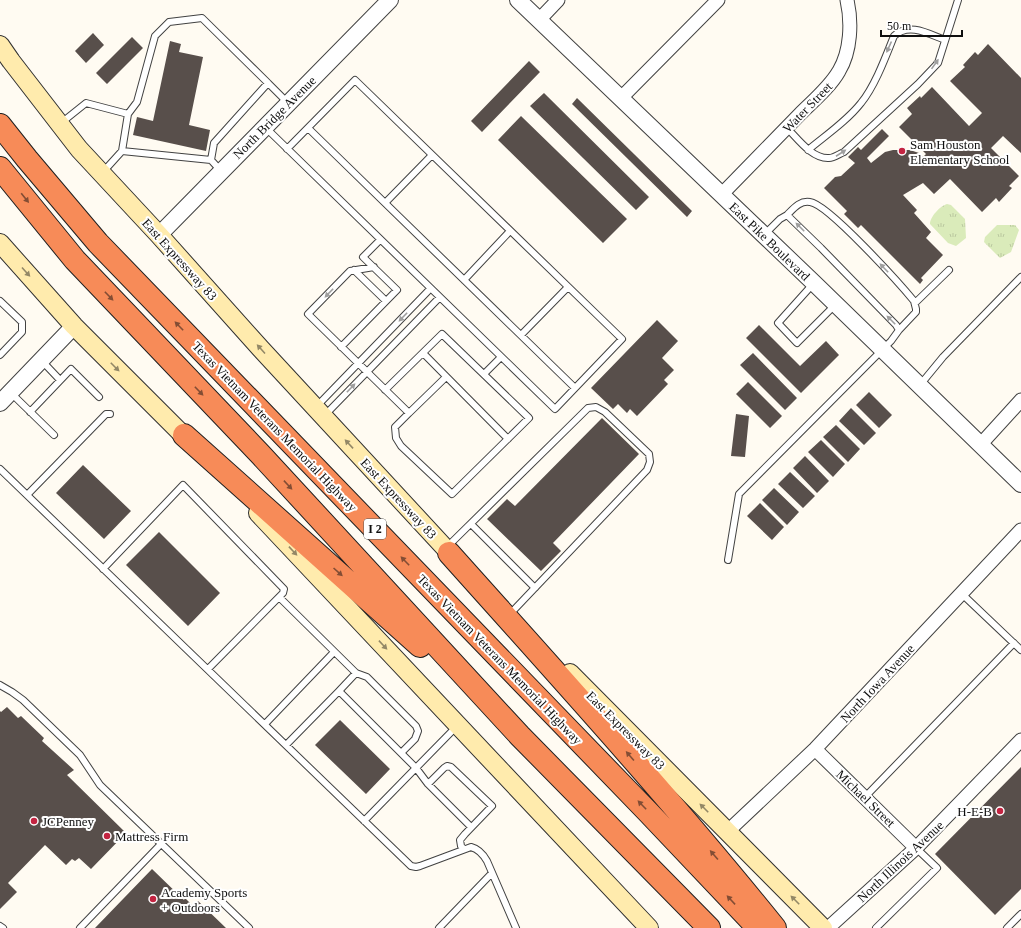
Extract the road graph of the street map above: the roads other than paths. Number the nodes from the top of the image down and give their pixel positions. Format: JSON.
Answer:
{"nodes":[{"id":1,"x":390,"y":0,"type":"edge"},
{"id":2,"x":518,"y":0,"type":"edge"},
{"id":3,"x":558,"y":0,"type":"edge"},
{"id":4,"x":718,"y":0,"type":"edge"},
{"id":5,"x":847,"y":0,"type":"edge"},
{"id":6,"x":958,"y":0,"type":"edge"},
{"id":7,"x":539,"y":20,"type":"junction"},
{"id":8,"x":945,"y":40,"type":"junction"},
{"id":9,"x":0,"y":45,"type":"edge"},
{"id":10,"x":268,"y":83,"type":"junction"},
{"id":11,"x":621,"y":98,"type":"junction"},
{"id":12,"x":288,"y":103,"type":"junction"},
{"id":13,"x":128,"y":114,"type":"junction"},
{"id":14,"x":60,"y":124,"type":"junction"},
{"id":15,"x":0,"y":125,"type":"edge"},
{"id":16,"x":265,"y":127,"type":"junction"},
{"id":17,"x":308,"y":128,"type":"junction"},
{"id":18,"x":787,"y":128,"type":"junction"},
{"id":19,"x":287,"y":149,"type":"junction"},
{"id":20,"x":808,"y":150,"type":"junction"},
{"id":21,"x":122,"y":151,"type":"junction"},
{"id":22,"x":432,"y":155,"type":"junction"},
{"id":23,"x":216,"y":166,"type":"junction"},
{"id":24,"x":0,"y":168,"type":"edge"},
{"id":25,"x":102,"y":173,"type":"junction"},
{"id":26,"x":722,"y":194,"type":"junction"},
{"id":27,"x":385,"y":203,"type":"junction"},
{"id":28,"x":787,"y":215,"type":"junction"},
{"id":29,"x":510,"y":231,"type":"junction"},
{"id":30,"x":159,"y":235,"type":"junction"},
{"id":31,"x":764,"y":235,"type":"junction"},
{"id":32,"x":380,"y":240,"type":"junction"},
{"id":33,"x":0,"y":243,"type":"edge"},
{"id":34,"x":374,"y":267,"type":"junction"},
{"id":35,"x":354,"y":270,"type":"junction"},
{"id":36,"x":950,"y":270,"type":"dead end"},
{"id":37,"x":1021,"y":277,"type":"edge"},
{"id":38,"x":464,"y":280,"type":"junction"},
{"id":39,"x":814,"y":283,"type":"junction"},
{"id":40,"x":568,"y":286,"type":"junction"},
{"id":41,"x":430,"y":289,"type":"junction"},
{"id":42,"x":439,"y":298,"type":"junction"},
{"id":43,"x":0,"y":301,"type":"edge"},
{"id":44,"x":386,"y":301,"type":"junction"},
{"id":45,"x":915,"y":303,"type":"junction"},
{"id":46,"x":836,"y":304,"type":"junction"},
{"id":47,"x":74,"y":326,"type":"junction"},
{"id":48,"x":899,"y":330,"type":"junction"},
{"id":49,"x":521,"y":335,"type":"junction"},
{"id":50,"x":341,"y":347,"type":"junction"},
{"id":51,"x":883,"y":349,"type":"junction"},
{"id":52,"x":423,"y":354,"type":"junction"},
{"id":53,"x":0,"y":355,"type":"edge"},
{"id":54,"x":500,"y":357,"type":"junction"},
{"id":55,"x":41,"y":361,"type":"junction"},
{"id":56,"x":358,"y":363,"type":"junction"},
{"id":57,"x":366,"y":372,"type":"junction"},
{"id":58,"x":484,"y":374,"type":"junction"},
{"id":59,"x":446,"y":377,"type":"junction"},
{"id":60,"x":60,"y":380,"type":"junction"},
{"id":61,"x":920,"y":385,"type":"junction"},
{"id":62,"x":575,"y":388,"type":"junction"},
{"id":63,"x":385,"y":390,"type":"junction"},
{"id":64,"x":99,"y":397,"type":"dead end"},
{"id":65,"x":5,"y":398,"type":"edge"},
{"id":66,"x":1021,"y":400,"type":"edge"},
{"id":67,"x":30,"y":412,"type":"junction"},
{"id":68,"x":319,"y":412,"type":"junction"},
{"id":69,"x":409,"y":413,"type":"junction"},
{"id":70,"x":110,"y":414,"type":"dead end"},
{"id":71,"x":184,"y":434,"type":"junction"},
{"id":72,"x":54,"y":435,"type":"dead end"},
{"id":73,"x":508,"y":439,"type":"junction"},
{"id":74,"x":981,"y":444,"type":"junction"},
{"id":75,"x":0,"y":469,"type":"edge"},
{"id":76,"x":1021,"y":484,"type":"edge"},
{"id":77,"x":27,"y":495,"type":"junction"},
{"id":78,"x":471,"y":524,"type":"junction"},
{"id":79,"x":1021,"y":530,"type":"edge"},
{"id":80,"x":448,"y":551,"type":"junction"},
{"id":81,"x":728,"y":560,"type":"dead end"},
{"id":82,"x":103,"y":569,"type":"junction"},
{"id":83,"x":535,"y":588,"type":"junction"},
{"id":84,"x":962,"y":593,"type":"junction"},
{"id":85,"x":279,"y":597,"type":"junction"},
{"id":86,"x":510,"y":614,"type":"junction"},
{"id":87,"x":1014,"y":643,"type":"junction"},
{"id":88,"x":1021,"y":650,"type":"edge"},
{"id":89,"x":334,"y":652,"type":"junction"},
{"id":90,"x":208,"y":669,"type":"junction"},
{"id":91,"x":356,"y":673,"type":"junction"},
{"id":92,"x":0,"y":685,"type":"edge"},
{"id":93,"x":338,"y":691,"type":"junction"},
{"id":94,"x":264,"y":724,"type":"junction"},
{"id":95,"x":458,"y":725,"type":"junction"},
{"id":96,"x":520,"y":736,"type":"junction"},
{"id":97,"x":1021,"y":740,"type":"edge"},
{"id":98,"x":286,"y":745,"type":"junction"},
{"id":99,"x":815,"y":749,"type":"junction"},
{"id":100,"x":401,"y":753,"type":"junction"},
{"id":101,"x":416,"y":768,"type":"junction"},
{"id":102,"x":428,"y":784,"type":"junction"},
{"id":103,"x":865,"y":797,"type":"junction"},
{"id":104,"x":364,"y":821,"type":"junction"},
{"id":105,"x":471,"y":827,"type":"junction"},
{"id":106,"x":728,"y":832,"type":"junction"},
{"id":107,"x":161,"y":844,"type":"junction"},
{"id":108,"x":916,"y":848,"type":"junction"},
{"id":109,"x":464,"y":849,"type":"junction"},
{"id":110,"x":492,"y":873,"type":"junction"},
{"id":111,"x":1021,"y":914,"type":"edge"},
{"id":112,"x":0,"y":926,"type":"edge"},
{"id":113,"x":2,"y":928,"type":"edge"},
{"id":114,"x":80,"y":928,"type":"edge"},
{"id":115,"x":249,"y":928,"type":"edge"},
{"id":116,"x":439,"y":928,"type":"edge"},
{"id":117,"x":516,"y":928,"type":"edge"},
{"id":118,"x":650,"y":928,"type":"edge"},
{"id":119,"x":709,"y":928,"type":"edge"},
{"id":120,"x":758,"y":928,"type":"edge"},
{"id":121,"x":775,"y":928,"type":"edge"},
{"id":122,"x":823,"y":928,"type":"edge"},
{"id":123,"x":828,"y":928,"type":"edge"},
{"id":124,"x":876,"y":928,"type":"edge"},
{"id":125,"x":1007,"y":928,"type":"edge"}],
"edges":[{"from":1,"to":12,"type":"street","name":"North Bridge Avenue"},
{"from":2,"to":7,"type":"street","name":"East Pike Boulevard"},
{"from":3,"to":7,"type":"street"},
{"from":4,"to":11,"type":"street"},
{"from":5,"to":18,"type":"street","name":"Water Street"},
{"from":6,"to":8,"type":"lane"},
{"from":7,"to":11,"type":"street","name":"East Pike Boulevard"},
{"from":20,"to":8,"type":"lane","one_way":true},
{"from":8,"to":20,"type":"lane","one_way":true},
{"from":9,"to":14,"type":"main road","name":"East Expressway 83"},
{"from":10,"to":12,"type":"lane"},
{"from":10,"to":13,"type":"lane"},
{"from":10,"to":23,"type":"lane"},
{"from":11,"to":26,"type":"street","name":"East Pike Boulevard"},
{"from":12,"to":16,"type":"street","name":"North Bridge Avenue"},
{"from":13,"to":14,"type":"lane"},
{"from":13,"to":21,"type":"lane"},
{"from":14,"to":25,"type":"main road","name":"East Expressway 83"},
{"from":120,"to":15,"type":"highway","name":"Texas Vietnam Veterans Memorial Highway","number":"I 2","one_way":true},
{"from":16,"to":19,"type":"lane"},
{"from":16,"to":23,"type":"street","name":"North Bridge Avenue"},
{"from":17,"to":19,"type":"lane"},
{"from":17,"to":22,"type":"lane"},
{"from":17,"to":27,"type":"lane"},
{"from":18,"to":20,"type":"lane"},
{"from":18,"to":26,"type":"street","name":"Water Street"},
{"from":19,"to":32,"type":"lane"},
{"from":21,"to":23,"type":"lane"},
{"from":21,"to":25,"type":"lane"},
{"from":22,"to":27,"type":"lane"},
{"from":22,"to":29,"type":"lane"},
{"from":23,"to":30,"type":"street","name":"North Bridge Avenue"},
{"from":24,"to":96,"type":"highway","number":"I 2","one_way":true},
{"from":25,"to":30,"type":"main road","name":"East Expressway 83"},
{"from":26,"to":31,"type":"street","name":"East Pike Boulevard"},
{"from":27,"to":38,"type":"lane"},
{"from":28,"to":31,"type":"lane"},
{"from":45,"to":28,"type":"lane","one_way":true},
{"from":48,"to":28,"type":"lane","one_way":true},
{"from":29,"to":38,"type":"lane"},
{"from":29,"to":40,"type":"lane"},
{"from":68,"to":30,"type":"main road","name":"East Expressway 83","one_way":true},
{"from":31,"to":39,"type":"street","name":"East Pike Boulevard"},
{"from":32,"to":34,"type":"lane"},
{"from":32,"to":41,"type":"lane"},
{"from":33,"to":47,"type":"main road","one_way":true},
{"from":34,"to":35,"type":"lane"},
{"from":34,"to":44,"type":"lane"},
{"from":35,"to":44,"type":"lane"},
{"from":35,"to":50,"type":"lane","one_way":true},
{"from":36,"to":45,"type":"lane"},
{"from":37,"to":61,"type":"lane"},
{"from":38,"to":49,"type":"lane"},
{"from":39,"to":46,"type":"street","name":"East Pike Boulevard"},
{"from":39,"to":46,"type":"lane"},
{"from":40,"to":49,"type":"lane"},
{"from":40,"to":62,"type":"lane"},
{"from":41,"to":42,"type":"lane"},
{"from":41,"to":56,"type":"lane","one_way":true},
{"from":42,"to":54,"type":"lane"},
{"from":42,"to":57,"type":"lane"},
{"from":43,"to":53,"type":"lane"},
{"from":44,"to":50,"type":"lane"},
{"from":45,"to":48,"type":"lane"},
{"from":46,"to":51,"type":"street","name":"East Pike Boulevard"},
{"from":47,"to":55,"type":"street"},
{"from":47,"to":71,"type":"main road","one_way":true},
{"from":48,"to":51,"type":"lane"},
{"from":49,"to":62,"type":"lane"},
{"from":50,"to":56,"type":"lane"},
{"from":51,"to":61,"type":"street","name":"East Pike Boulevard"},
{"from":51,"to":81,"type":"lane"},
{"from":52,"to":58,"type":"lane"},
{"from":52,"to":59,"type":"lane"},
{"from":52,"to":63,"type":"lane"},
{"from":54,"to":58,"type":"lane"},
{"from":54,"to":62,"type":"lane"},
{"from":55,"to":60,"type":"lane"},
{"from":55,"to":65,"type":"street"},
{"from":56,"to":57,"type":"lane"},
{"from":56,"to":68,"type":"lane"},
{"from":57,"to":63,"type":"lane"},
{"from":68,"to":57,"type":"lane","one_way":true},
{"from":58,"to":73,"type":"lane"},
{"from":59,"to":69,"type":"lane"},
{"from":59,"to":73,"type":"lane"},
{"from":60,"to":64,"type":"lane"},
{"from":60,"to":67,"type":"lane"},
{"from":61,"to":74,"type":"street","name":"East Pike Boulevard"},
{"from":63,"to":69,"type":"lane"},
{"from":65,"to":67,"type":"lane"},
{"from":66,"to":74,"type":"street"},
{"from":67,"to":72,"type":"lane"},
{"from":80,"to":68,"type":"main road","name":"East Expressway 83","one_way":true},
{"from":69,"to":73,"type":"lane"},
{"from":70,"to":77,"type":"lane"},
{"from":71,"to":95,"type":"main road","one_way":true},
{"from":71,"to":96,"type":"highway","one_way":true},
{"from":74,"to":76,"type":"street","name":"East Pike Boulevard"},
{"from":75,"to":77,"type":"lane"},
{"from":77,"to":82,"type":"lane"},
{"from":78,"to":80,"type":"lane"},
{"from":78,"to":83,"type":"lane"},
{"from":78,"to":83,"type":"lane"},
{"from":79,"to":84,"type":"street","name":"North Iowa Avenue"},
{"from":80,"to":86,"type":"main road","name":"East Expressway 83"},
{"from":121,"to":80,"type":"highway","one_way":true},
{"from":82,"to":85,"type":"lane"},
{"from":82,"to":90,"type":"lane"},
{"from":83,"to":86,"type":"lane"},
{"from":84,"to":87,"type":"lane"},
{"from":84,"to":99,"type":"street","name":"North Iowa Avenue"},
{"from":85,"to":89,"type":"lane"},
{"from":85,"to":90,"type":"lane"},
{"from":106,"to":86,"type":"main road","name":"East Expressway 83","one_way":true},
{"from":87,"to":88,"type":"lane"},
{"from":87,"to":103,"type":"lane"},
{"from":89,"to":91,"type":"lane"},
{"from":89,"to":94,"type":"lane"},
{"from":90,"to":94,"type":"lane"},
{"from":91,"to":93,"type":"lane"},
{"from":91,"to":100,"type":"lane"},
{"from":92,"to":107,"type":"lane"},
{"from":93,"to":98,"type":"lane"},
{"from":93,"to":100,"type":"lane"},
{"from":94,"to":98,"type":"lane"},
{"from":95,"to":101,"type":"lane"},
{"from":95,"to":118,"type":"main road"},
{"from":96,"to":119,"type":"highway","number":"I 2"},
{"from":97,"to":108,"type":"street","name":"North Illinois Avenue"},
{"from":98,"to":104,"type":"lane"},
{"from":99,"to":103,"type":"street","name":"Michael Street"},
{"from":99,"to":106,"type":"street","name":"North Iowa Avenue"},
{"from":100,"to":101,"type":"lane"},
{"from":101,"to":102,"type":"lane"},
{"from":101,"to":104,"type":"lane"},
{"from":102,"to":105,"type":"lane"},
{"from":102,"to":105,"type":"lane"},
{"from":103,"to":108,"type":"street","name":"Michael Street"},
{"from":104,"to":109,"type":"lane"},
{"from":105,"to":109,"type":"lane"},
{"from":122,"to":106,"type":"main road","name":"East Expressway 83","one_way":true},
{"from":107,"to":114,"type":"lane"},
{"from":107,"to":115,"type":"lane"},
{"from":108,"to":123,"type":"street","name":"North Illinois Avenue"},
{"from":108,"to":124,"type":"lane"},
{"from":109,"to":110,"type":"lane"},
{"from":110,"to":116,"type":"lane"},
{"from":110,"to":117,"type":"lane"},
{"from":111,"to":125,"type":"lane"},
{"from":112,"to":113,"type":"lane"}]}
